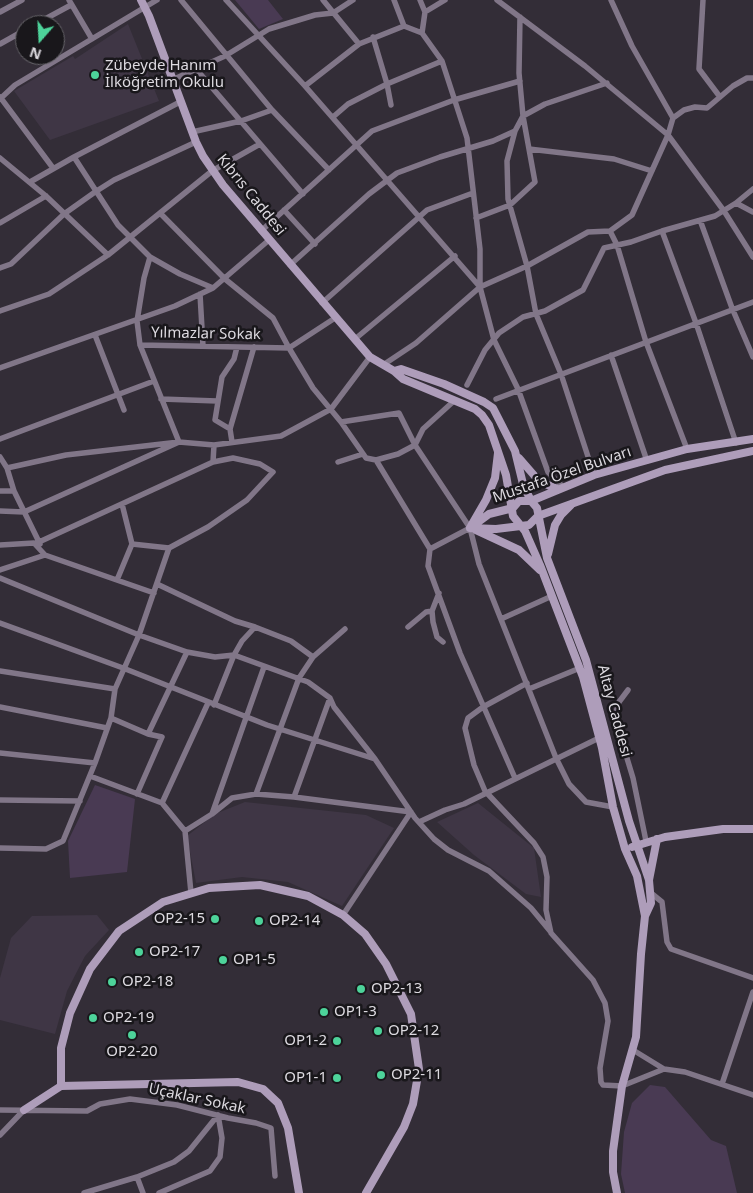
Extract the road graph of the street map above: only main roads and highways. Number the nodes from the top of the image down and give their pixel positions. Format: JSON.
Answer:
{"nodes":[{"id":1,"x":141,"y":0,"type":"edge"},
{"id":2,"x":394,"y":371,"type":"junction"},
{"id":3,"x":753,"y":439,"type":"edge"},
{"id":4,"x":498,"y":451,"type":"junction"},
{"id":5,"x":515,"y":451,"type":"junction"},
{"id":6,"x":753,"y":451,"type":"edge"},
{"id":7,"x":560,"y":488,"type":"junction"},
{"id":8,"x":531,"y":501,"type":"junction"},
{"id":9,"x":572,"y":503,"type":"junction"},
{"id":10,"x":513,"y":508,"type":"junction"},
{"id":11,"x":538,"y":516,"type":"junction"},
{"id":12,"x":521,"y":525,"type":"junction"},
{"id":13,"x":470,"y":528,"type":"junction"},
{"id":14,"x":547,"y":558,"type":"junction"},
{"id":15,"x":543,"y":573,"type":"junction"},
{"id":16,"x":753,"y":828,"type":"edge"},
{"id":17,"x":657,"y":839,"type":"junction"},
{"id":18,"x":637,"y":845,"type":"junction"},
{"id":19,"x":626,"y":849,"type":"junction"},
{"id":20,"x":649,"y":880,"type":"junction"},
{"id":21,"x":645,"y":916,"type":"junction"},
{"id":22,"x":61,"y":1086,"type":"junction"},
{"id":23,"x":24,"y":1110,"type":"road end"},
{"id":24,"x":299,"y":1193,"type":"edge"},
{"id":25,"x":366,"y":1193,"type":"edge"},
{"id":26,"x":617,"y":1193,"type":"edge"}],
"edges":[{"from":1,"to":2,"type":"main road","name":"Kıbrıs Caddesi"},
{"from":2,"to":4,"type":"main road","name":"Kıbrıs Caddesi"},
{"from":2,"to":5,"type":"main road","name":"Kıbrıs Caddesi"},
{"from":3,"to":7,"type":"main road","name":"Mustafa Özel Bulvarı"},
{"from":4,"to":10,"type":"main road","name":"Kıbrıs Caddesi"},
{"from":4,"to":13,"type":"main road"},
{"from":5,"to":7,"type":"main road"},
{"from":5,"to":8,"type":"main road","name":"Kıbrıs Caddesi"},
{"from":6,"to":9,"type":"main road","name":"Mustafa Özel Bulvarı"},
{"from":7,"to":8,"type":"main road","name":"Mustafa Özel Bulvarı"},
{"from":8,"to":10,"type":"main road","name":"Mustafa Özel Bulvarı"},
{"from":8,"to":11,"type":"main road"},
{"from":9,"to":11,"type":"main road","name":"Mustafa Özel Bulvarı"},
{"from":9,"to":14,"type":"main road"},
{"from":10,"to":12,"type":"main road"},
{"from":10,"to":13,"type":"main road","name":"Mustafa Özel Bulvarı"},
{"from":11,"to":12,"type":"main road","name":"Mustafa Özel Bulvarı"},
{"from":11,"to":14,"type":"main road","name":"Altay Caddesi"},
{"from":12,"to":13,"type":"main road","name":"Mustafa Özel Bulvarı"},
{"from":12,"to":15,"type":"main road","name":"Altay Caddesi"},
{"from":13,"to":15,"type":"main road"},
{"from":14,"to":18,"type":"main road","name":"Altay Caddesi"},
{"from":15,"to":19,"type":"main road","name":"Altay Caddesi"},
{"from":16,"to":17,"type":"main road"},
{"from":17,"to":18,"type":"main road"},
{"from":17,"to":20,"type":"main road"},
{"from":18,"to":19,"type":"main road"},
{"from":18,"to":20,"type":"main road","name":"Altay Caddesi"},
{"from":19,"to":21,"type":"main road","name":"Altay Caddesi"},
{"from":20,"to":21,"type":"main road","name":"Altay Caddesi"},
{"from":21,"to":26,"type":"main road","name":"Altay Caddesi"},
{"from":22,"to":23,"type":"main road"},
{"from":22,"to":24,"type":"main road"},
{"from":22,"to":25,"type":"main road"}]}
